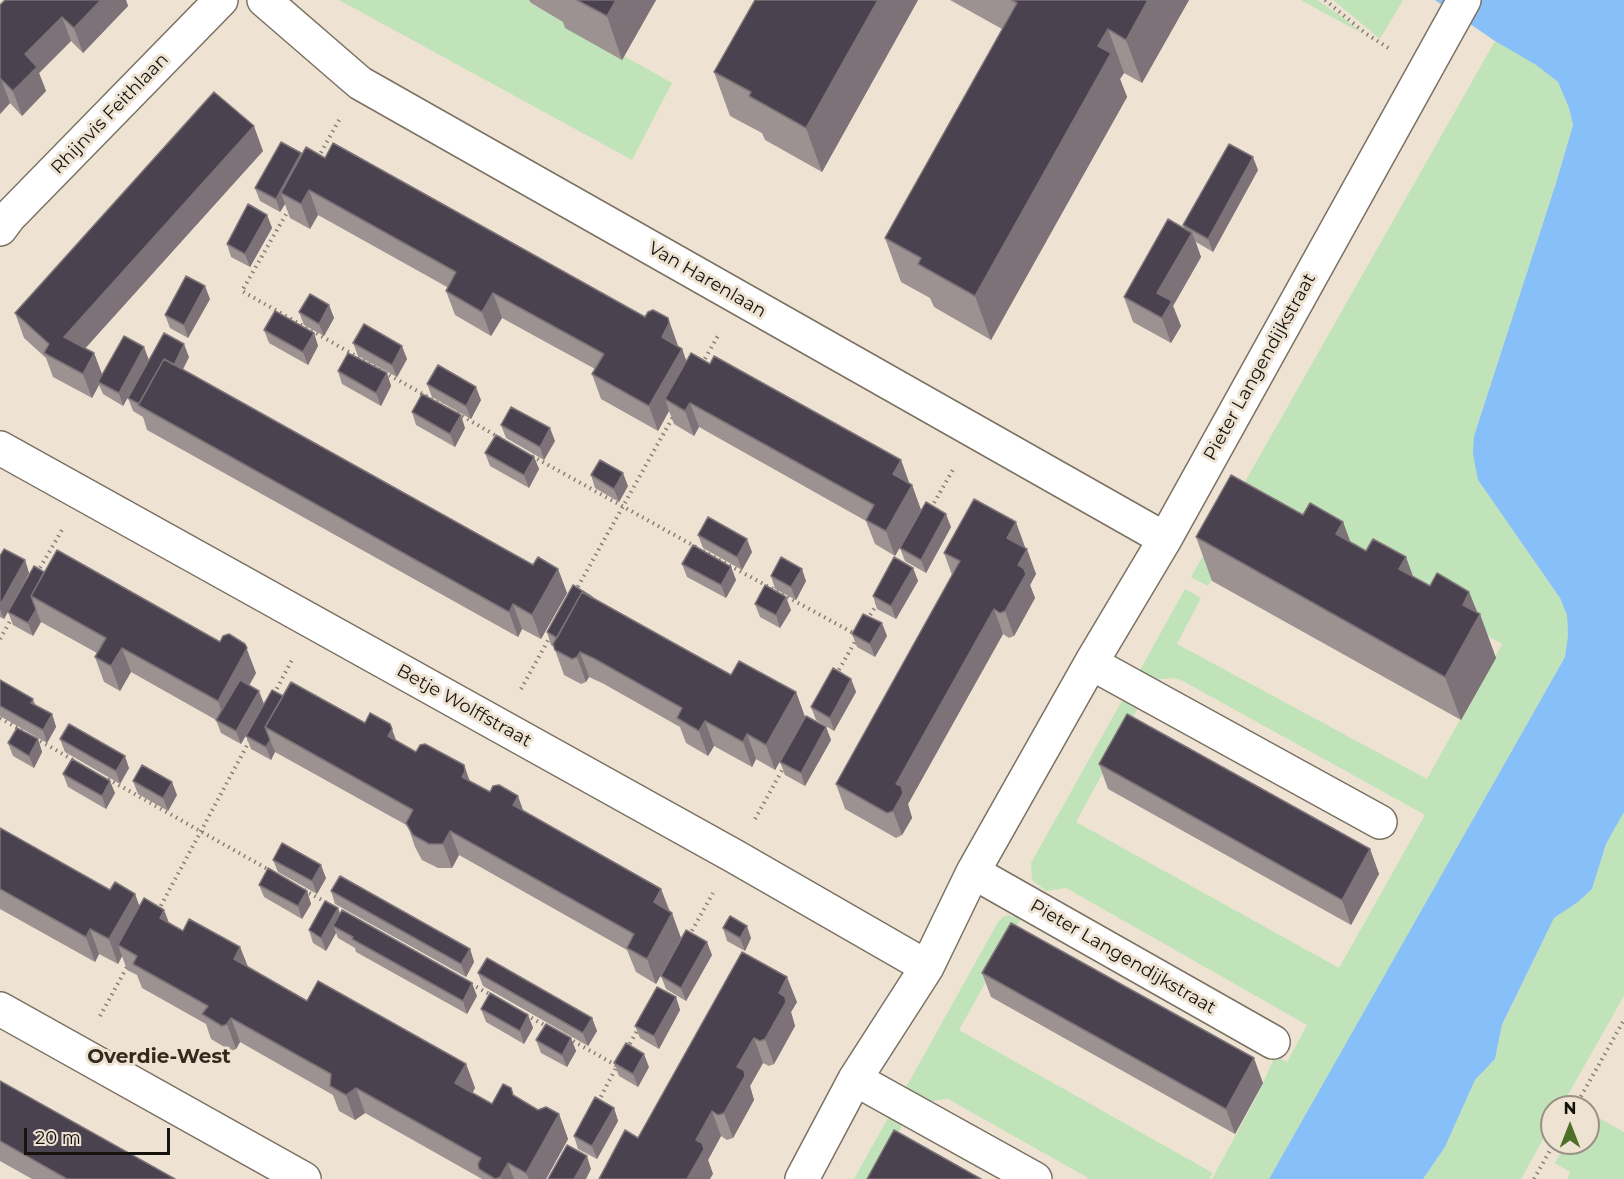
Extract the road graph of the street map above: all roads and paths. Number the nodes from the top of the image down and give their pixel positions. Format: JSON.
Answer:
{"nodes":[{"id":1,"x":221,"y":0,"type":"edge"},
{"id":2,"x":264,"y":0,"type":"edge"},
{"id":3,"x":1325,"y":0,"type":"edge"},
{"id":4,"x":1464,"y":0,"type":"edge"},
{"id":5,"x":1424,"y":70,"type":"junction"},
{"id":6,"x":360,"y":83,"type":"junction"},
{"id":7,"x":313,"y":166,"type":"edge"},
{"id":8,"x":289,"y":208,"type":"edge"},
{"id":9,"x":0,"y":229,"type":"edge"},
{"id":10,"x":739,"y":298,"type":"junction"},
{"id":11,"x":698,"y":371,"type":"edge"},
{"id":12,"x":675,"y":413,"type":"edge"},
{"id":13,"x":975,"y":432,"type":"junction"},
{"id":14,"x":509,"y":443,"type":"edge"},
{"id":15,"x":0,"y":448,"type":"edge"},
{"id":16,"x":530,"y":455,"type":"edge"},
{"id":17,"x":82,"y":494,"type":"junction"},
{"id":18,"x":622,"y":507,"type":"junction"},
{"id":19,"x":928,"y":513,"type":"edge"},
{"id":20,"x":1165,"y":539,"type":"junction"},
{"id":21,"x":35,"y":577,"type":"edge"},
{"id":22,"x":574,"y":595,"type":"edge"},
{"id":23,"x":882,"y":595,"type":"edge"},
{"id":24,"x":18,"y":608,"type":"edge"},
{"id":25,"x":312,"y":622,"type":"junction"},
{"id":26,"x":865,"y":625,"type":"edge"},
{"id":27,"x":557,"y":626,"type":"edge"},
{"id":28,"x":0,"y":639,"type":"edge"},
{"id":29,"x":1091,"y":663,"type":"junction"},
{"id":30,"x":836,"y":676,"type":"edge"},
{"id":31,"x":273,"y":695,"type":"edge"},
{"id":32,"x":0,"y":718,"type":"edge"},
{"id":33,"x":501,"y":726,"type":"junction"},
{"id":34,"x":251,"y":737,"type":"edge"},
{"id":35,"x":791,"y":756,"type":"edge"},
{"id":36,"x":80,"y":764,"type":"edge"},
{"id":37,"x":100,"y":775,"type":"edge"},
{"id":38,"x":1380,"y":822,"type":"dead end"},
{"id":39,"x":201,"y":832,"type":"junction"},
{"id":40,"x":734,"y":856,"type":"junction"},
{"id":41,"x":973,"y":872,"type":"junction"},
{"id":42,"x":274,"y":873,"type":"edge"},
{"id":43,"x":295,"y":885,"type":"edge"},
{"id":44,"x":336,"y":908,"type":"edge"},
{"id":45,"x":157,"y":912,"type":"edge"},
{"id":46,"x":687,"y":940,"type":"edge"},
{"id":47,"x":130,"y":963,"type":"edge"},
{"id":48,"x":927,"y":967,"type":"junction"},
{"id":49,"x":461,"y":978,"type":"edge"},
{"id":50,"x":503,"y":1002,"type":"edge"},
{"id":51,"x":0,"y":1009,"type":"edge"},
{"id":52,"x":524,"y":1013,"type":"edge"},
{"id":53,"x":1624,"y":1020,"type":"edge"},
{"id":54,"x":641,"y":1024,"type":"edge"},
{"id":55,"x":555,"y":1031,"type":"edge"},
{"id":56,"x":565,"y":1037,"type":"edge"},
{"id":57,"x":1273,"y":1042,"type":"dead end"},
{"id":58,"x":80,"y":1054,"type":"junction"},
{"id":59,"x":623,"y":1055,"type":"edge"},
{"id":60,"x":855,"y":1079,"type":"junction"},
{"id":61,"x":1582,"y":1095,"type":"edge"},
{"id":62,"x":595,"y":1107,"type":"edge"},
{"id":63,"x":1547,"y":1155,"type":"edge"},
{"id":64,"x":304,"y":1179,"type":"edge"},
{"id":65,"x":802,"y":1179,"type":"edge"},
{"id":66,"x":1035,"y":1179,"type":"edge"},
{"id":67,"x":1534,"y":1179,"type":"edge"}],
"edges":[{"from":1,"to":9,"type":"street","name":"Rhijnvis Feithlaan"},
{"from":2,"to":6,"type":"street","name":"Van Harenlaan"},
{"from":3,"to":5,"type":"path"},
{"from":4,"to":5,"type":"street","name":"Pieter Langendijkstraat"},
{"from":5,"to":20,"type":"street","name":"Pieter Langendijkstraat"},
{"from":6,"to":7,"type":"path"},
{"from":6,"to":10,"type":"street","name":"Van Harenlaan"},
{"from":8,"to":14,"type":"path"},
{"from":10,"to":11,"type":"path"},
{"from":10,"to":13,"type":"street","name":"Van Harenlaan"},
{"from":12,"to":18,"type":"path"},
{"from":13,"to":19,"type":"path"},
{"from":13,"to":20,"type":"street","name":"Van Harenlaan"},
{"from":15,"to":17,"type":"street","name":"Betje Wolffstraat"},
{"from":16,"to":18,"type":"path"},
{"from":17,"to":21,"type":"path"},
{"from":17,"to":25,"type":"street","name":"Betje Wolffstraat"},
{"from":18,"to":22,"type":"path"},
{"from":18,"to":30,"type":"path"},
{"from":20,"to":29,"type":"street","name":"Pieter Langendijkstraat"},
{"from":23,"to":26,"type":"path"},
{"from":24,"to":28,"type":"path"},
{"from":25,"to":31,"type":"path"},
{"from":25,"to":33,"type":"street","name":"Betje Wolffstraat"},
{"from":27,"to":33,"type":"path"},
{"from":29,"to":38,"type":"street"},
{"from":29,"to":41,"type":"street","name":"Pieter Langendijkstraat"},
{"from":32,"to":36,"type":"path"},
{"from":33,"to":40,"type":"street","name":"Betje Wolffstraat"},
{"from":34,"to":39,"type":"path"},
{"from":35,"to":40,"type":"path"},
{"from":37,"to":39,"type":"path"},
{"from":39,"to":42,"type":"path"},
{"from":39,"to":45,"type":"path"},
{"from":40,"to":46,"type":"path"},
{"from":40,"to":48,"type":"street","name":"Betje Wolffstraat"},
{"from":41,"to":48,"type":"street","name":"Pieter Langendijkstraat"},
{"from":41,"to":57,"type":"street","name":"Pieter Langendijkstraat"},
{"from":43,"to":44,"type":"path"},
{"from":47,"to":58,"type":"path"},
{"from":48,"to":60,"type":"street","name":"Pieter Langendijkstraat"},
{"from":49,"to":50,"type":"path"},
{"from":51,"to":58,"type":"street"},
{"from":52,"to":55,"type":"path"},
{"from":53,"to":61,"type":"path"},
{"from":54,"to":59,"type":"path"},
{"from":56,"to":62,"type":"path"},
{"from":58,"to":64,"type":"street"},
{"from":60,"to":65,"type":"street","name":"Pieter Langendijkstraat"},
{"from":60,"to":66,"type":"street"},
{"from":63,"to":67,"type":"path"}]}
